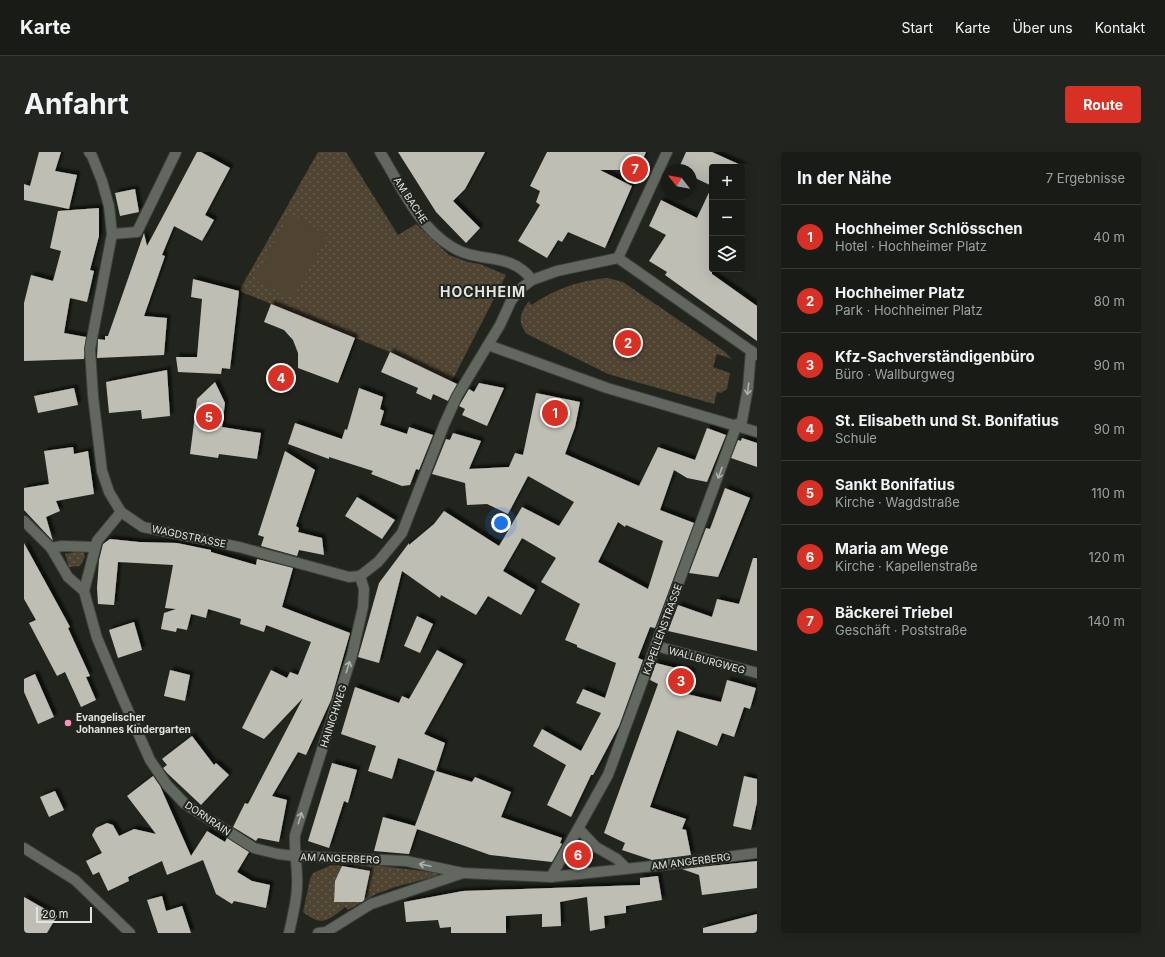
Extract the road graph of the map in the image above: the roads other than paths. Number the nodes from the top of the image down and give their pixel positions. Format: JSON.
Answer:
{"nodes":[{"id":1,"x":89,"y":152,"type":"edge"},
{"id":2,"x":176,"y":152,"type":"edge"},
{"id":3,"x":380,"y":152,"type":"edge"},
{"id":4,"x":667,"y":152,"type":"edge"},
{"id":5,"x":112,"y":234,"type":"junction"},
{"id":6,"x":618,"y":258,"type":"junction"},
{"id":7,"x":532,"y":280,"type":"junction"},
{"id":8,"x":488,"y":345,"type":"junction"},
{"id":9,"x":754,"y":353,"type":"edge"},
{"id":10,"x":739,"y":425,"type":"junction"},
{"id":11,"x":757,"y":432,"type":"edge"},
{"id":12,"x":121,"y":512,"type":"junction"},
{"id":13,"x":24,"y":521,"type":"edge"},
{"id":14,"x":94,"y":547,"type":"junction"},
{"id":15,"x":51,"y":548,"type":"junction"},
{"id":16,"x":360,"y":576,"type":"junction"},
{"id":17,"x":84,"y":591,"type":"junction"},
{"id":18,"x":656,"y":646,"type":"junction"},
{"id":19,"x":757,"y":673,"type":"edge"},
{"id":20,"x":579,"y":829,"type":"junction"},
{"id":21,"x":24,"y":848,"type":"edge"},
{"id":22,"x":757,"y":852,"type":"edge"},
{"id":23,"x":294,"y":856,"type":"junction"},
{"id":24,"x":626,"y":868,"type":"junction"},
{"id":25,"x":463,"y":873,"type":"junction"},
{"id":26,"x":552,"y":877,"type":"junction"},
{"id":27,"x":130,"y":933,"type":"edge"},
{"id":28,"x":289,"y":933,"type":"edge"},
{"id":29,"x":318,"y":933,"type":"edge"}],
"edges":[{"from":1,"to":5,"type":"street","name":"WAGDSTRASSE"},
{"from":2,"to":5,"type":"street"},
{"from":3,"to":7,"type":"street","name":"AM BACHE"},
{"from":4,"to":6,"type":"street"},
{"from":5,"to":12,"type":"street","name":"WAGDSTRASSE"},
{"from":6,"to":7,"type":"street"},
{"from":6,"to":9,"type":"street"},
{"from":7,"to":8,"type":"street"},
{"from":8,"to":10,"type":"street"},
{"from":8,"to":16,"type":"street"},
{"from":9,"to":10,"type":"street","name":"KAPELLENSTRASSE","one_way":true},
{"from":10,"to":11,"type":"street"},
{"from":10,"to":18,"type":"street","name":"KAPELLENSTRASSE","one_way":true},
{"from":12,"to":14,"type":"street"},
{"from":12,"to":16,"type":"street","name":"WAGDSTRASSE"},
{"from":13,"to":15,"type":"street"},
{"from":14,"to":15,"type":"street"},
{"from":14,"to":17,"type":"street"},
{"from":15,"to":17,"type":"street"},
{"from":23,"to":16,"type":"street","name":"HAINICHWEG","one_way":true},
{"from":17,"to":23,"type":"street","name":"DORNRAIN"},
{"from":18,"to":19,"type":"street","name":"WALLBURGWEG"},
{"from":18,"to":20,"type":"street","name":"KAPELLENSTRASSE"},
{"from":20,"to":24,"type":"street"},
{"from":20,"to":26,"type":"street","name":"KAPELLENSTRASSE"},
{"from":21,"to":27,"type":"street"},
{"from":22,"to":24,"type":"street","name":"AM ANGERBERG"},
{"from":25,"to":23,"type":"street","name":"AM ANGERBERG","one_way":true},
{"from":23,"to":28,"type":"street","name":"AM ANGERBERG"},
{"from":24,"to":26,"type":"street","name":"AM ANGERBERG"},
{"from":25,"to":26,"type":"street","name":"AM ANGERBERG"},
{"from":25,"to":29,"type":"street","name":"AM ANGERBERG"}]}
